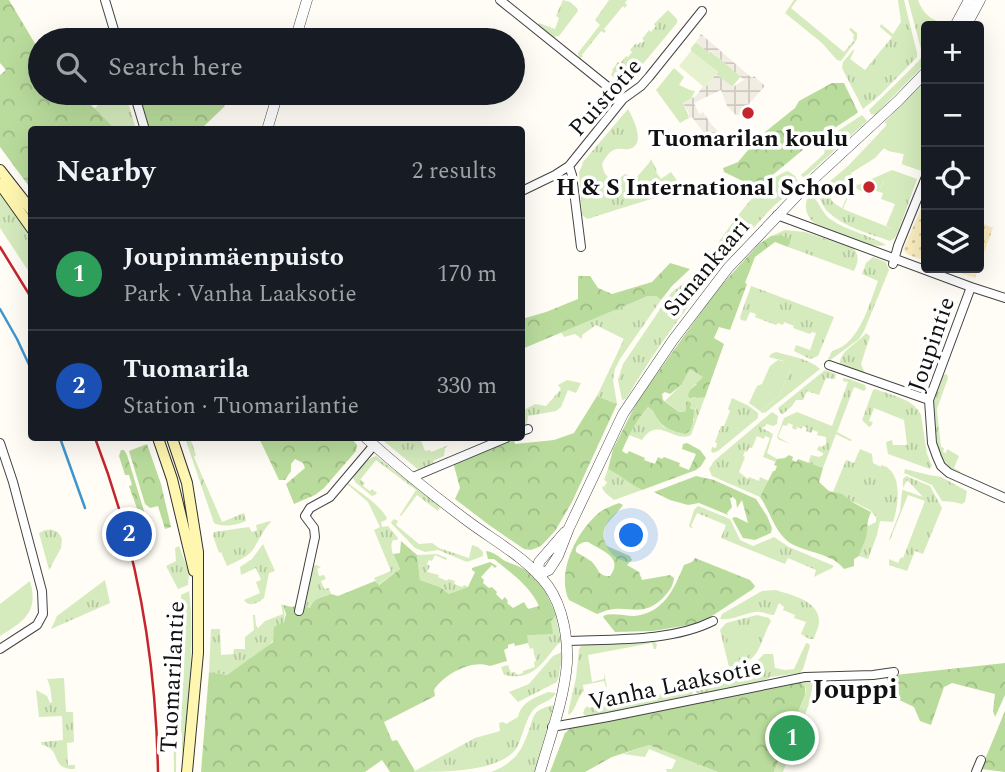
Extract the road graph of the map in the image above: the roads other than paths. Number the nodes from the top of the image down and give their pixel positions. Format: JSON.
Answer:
{"nodes":[{"id":1,"x":105,"y":0,"type":"edge"},
{"id":2,"x":307,"y":0,"type":"edge"},
{"id":3,"x":500,"y":0,"type":"edge"},
{"id":4,"x":969,"y":0,"type":"edge"},
{"id":5,"x":980,"y":0,"type":"edge"},
{"id":6,"x":702,"y":11,"type":"dead end"},
{"id":7,"x":958,"y":21,"type":"edge"},
{"id":8,"x":969,"y":21,"type":"edge"},
{"id":9,"x":113,"y":28,"type":"edge"},
{"id":10,"x":299,"y":28,"type":"edge"},
{"id":11,"x":921,"y":77,"type":"edge"},
{"id":12,"x":623,"y":99,"type":"junction"},
{"id":13,"x":138,"y":105,"type":"edge"},
{"id":14,"x":274,"y":105,"type":"edge"},
{"id":15,"x":144,"y":126,"type":"edge"},
{"id":16,"x":268,"y":126,"type":"edge"},
{"id":17,"x":569,"y":166,"type":"junction"},
{"id":18,"x":0,"y":170,"type":"edge"},
{"id":19,"x":0,"y":184,"type":"edge"},
{"id":20,"x":525,"y":190,"type":"edge"},
{"id":21,"x":921,"y":190,"type":"edge"},
{"id":22,"x":28,"y":206,"type":"edge"},
{"id":23,"x":778,"y":215,"type":"junction"},
{"id":24,"x":28,"y":223,"type":"edge"},
{"id":25,"x":582,"y":247,"type":"dead end"},
{"id":26,"x":894,"y":261,"type":"junction"},
{"id":27,"x":971,"y":288,"type":"junction"},
{"id":28,"x":1005,"y":298,"type":"edge"},
{"id":29,"x":829,"y":365,"type":"dead end"},
{"id":30,"x":929,"y":400,"type":"junction"},
{"id":31,"x":159,"y":441,"type":"edge"},
{"id":32,"x":173,"y":441,"type":"edge"},
{"id":33,"x":369,"y":441,"type":"edge"},
{"id":34,"x":499,"y":441,"type":"edge"},
{"id":35,"x":0,"y":443,"type":"edge"},
{"id":36,"x":374,"y":445,"type":"junction"},
{"id":37,"x":413,"y":477,"type":"junction"},
{"id":38,"x":1005,"y":498,"type":"edge"},
{"id":39,"x":538,"y":575,"type":"junction"},
{"id":40,"x":198,"y":583,"type":"junction"},
{"id":41,"x":299,"y":611,"type":"dead end"},
{"id":42,"x":713,"y":621,"type":"dead end"},
{"id":43,"x":566,"y":641,"type":"junction"},
{"id":44,"x":0,"y":649,"type":"edge"},
{"id":45,"x":894,"y":672,"type":"dead end"},
{"id":46,"x":552,"y":727,"type":"junction"},
{"id":47,"x":981,"y":760,"type":"dead end"},
{"id":48,"x":187,"y":772,"type":"edge"},
{"id":49,"x":540,"y":772,"type":"edge"},
{"id":50,"x":976,"y":772,"type":"edge"}],
"edges":[{"from":1,"to":9,"type":"street"},
{"from":2,"to":10,"type":"street"},
{"from":3,"to":12,"type":"street"},
{"from":4,"to":7,"type":"street"},
{"from":5,"to":8,"type":"street"},
{"from":6,"to":12,"type":"street","name":"Puistotie"},
{"from":11,"to":23,"type":"street","name":"Sunankaari"},
{"from":12,"to":17,"type":"street","name":"Puistotie"},
{"from":13,"to":15,"type":"street"},
{"from":14,"to":16,"type":"street"},
{"from":17,"to":20,"type":"street","name":"Puistotie"},
{"from":17,"to":25,"type":"street"},
{"from":18,"to":22,"type":"main road"},
{"from":19,"to":24,"type":"main road"},
{"from":21,"to":26,"type":"street"},
{"from":23,"to":26,"type":"street"},
{"from":23,"to":39,"type":"street","name":"Sunankaari"},
{"from":26,"to":27,"type":"street"},
{"from":27,"to":28,"type":"street"},
{"from":27,"to":30,"type":"street","name":"Joupintie"},
{"from":29,"to":30,"type":"street"},
{"from":30,"to":38,"type":"street","name":"Joupintie"},
{"from":31,"to":40,"type":"main road","name":"Tuomarilantie"},
{"from":32,"to":40,"type":"main road","name":"Tuomarilantie"},
{"from":33,"to":36,"type":"street"},
{"from":34,"to":37,"type":"street"},
{"from":35,"to":44,"type":"street"},
{"from":36,"to":37,"type":"street"},
{"from":36,"to":41,"type":"street"},
{"from":37,"to":39,"type":"street"},
{"from":39,"to":43,"type":"street"},
{"from":40,"to":48,"type":"main road","name":"Tuomarilantie"},
{"from":42,"to":43,"type":"street"},
{"from":43,"to":46,"type":"street"},
{"from":45,"to":46,"type":"street","name":"Vanha Laaksotie"},
{"from":46,"to":49,"type":"street"},
{"from":47,"to":50,"type":"street"}]}
